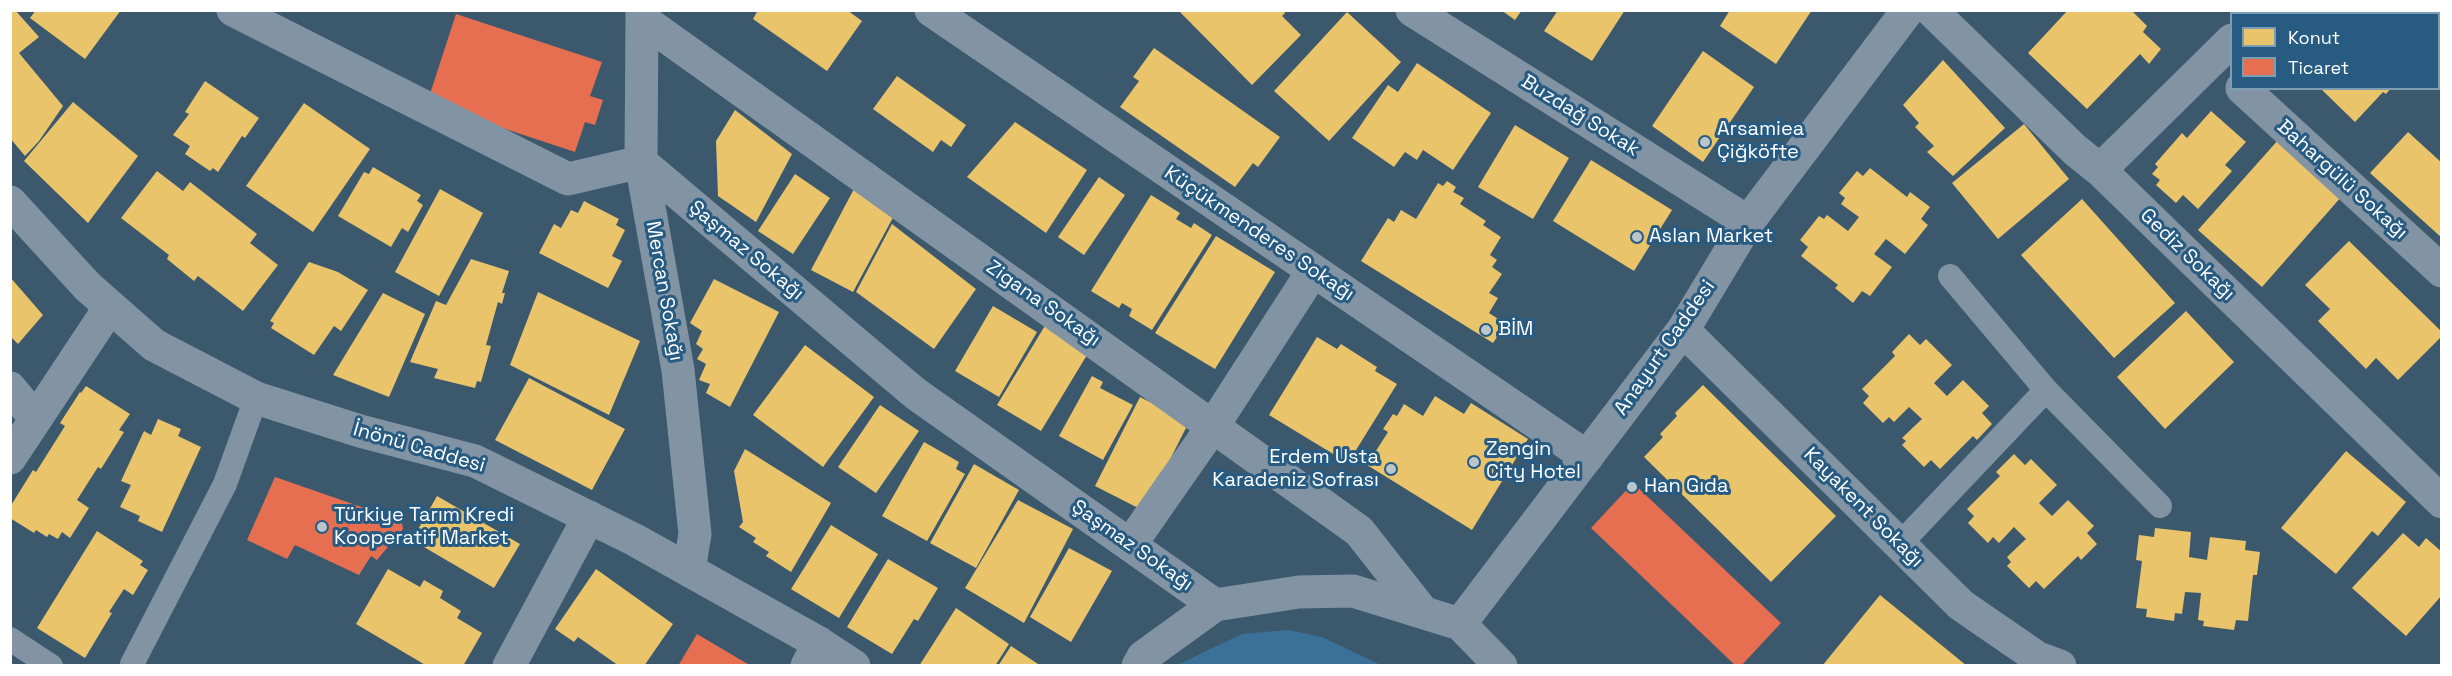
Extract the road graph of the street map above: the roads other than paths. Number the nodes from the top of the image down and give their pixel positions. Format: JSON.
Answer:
{"nodes":[{"id":1,"x":233,"y":10,"type":"edge"},
{"id":2,"x":931,"y":10,"type":"edge"},
{"id":3,"x":1412,"y":10,"type":"edge"},
{"id":4,"x":1908,"y":10,"type":"edge"},
{"id":5,"x":1931,"y":10,"type":"edge"},
{"id":6,"x":642,"y":15,"type":"edge"},
{"id":7,"x":2225,"y":60,"type":"edge"},
{"id":8,"x":2244,"y":90,"type":"edge"},
{"id":9,"x":641,"y":162,"type":"junction"},
{"id":10,"x":2100,"y":170,"type":"junction"},
{"id":11,"x":10,"y":202,"type":"edge"},
{"id":12,"x":1748,"y":222,"type":"junction"},
{"id":13,"x":1313,"y":271,"type":"junction"},
{"id":14,"x":2442,"y":271,"type":"edge"},
{"id":15,"x":1950,"y":276,"type":"dead end"},
{"id":16,"x":110,"y":307,"type":"junction"},
{"id":17,"x":1683,"y":330,"type":"junction"},
{"id":18,"x":10,"y":388,"type":"edge"},
{"id":19,"x":2046,"y":390,"type":"junction"},
{"id":20,"x":256,"y":398,"type":"junction"},
{"id":21,"x":36,"y":418,"type":"junction"},
{"id":22,"x":1213,"y":426,"type":"junction"},
{"id":23,"x":1587,"y":457,"type":"junction"},
{"id":24,"x":10,"y":458,"type":"edge"},
{"id":25,"x":2442,"y":502,"type":"edge"},
{"id":26,"x":2160,"y":506,"type":"dead end"},
{"id":27,"x":589,"y":517,"type":"junction"},
{"id":28,"x":1900,"y":544,"type":"junction"},
{"id":29,"x":1130,"y":545,"type":"junction"},
{"id":30,"x":690,"y":570,"type":"junction"},
{"id":31,"x":1215,"y":605,"type":"junction"},
{"id":32,"x":1422,"y":610,"type":"junction"},
{"id":33,"x":1460,"y":624,"type":"junction"},
{"id":34,"x":10,"y":639,"type":"edge"},
{"id":35,"x":813,"y":654,"type":"edge"},
{"id":36,"x":132,"y":664,"type":"dead end"},
{"id":37,"x":51,"y":666,"type":"edge"},
{"id":38,"x":509,"y":666,"type":"edge"},
{"id":39,"x":854,"y":666,"type":"edge"},
{"id":40,"x":1138,"y":666,"type":"edge"},
{"id":41,"x":1501,"y":666,"type":"edge"},
{"id":42,"x":2060,"y":666,"type":"edge"}],
"edges":[{"from":1,"to":9,"type":"street"},
{"from":2,"to":13,"type":"street","name":"Küçükmenderes Sokağı"},
{"from":3,"to":12,"type":"street","name":"Buzdağ Sokak"},
{"from":4,"to":12,"type":"street","name":"Anayurt Caddesi"},
{"from":5,"to":10,"type":"street","name":"Gediz Sokağı"},
{"from":6,"to":9,"type":"street","name":"Mercan Sokağı"},
{"from":6,"to":22,"type":"street","name":"Zigana Sokağı"},
{"from":7,"to":10,"type":"street"},
{"from":8,"to":14,"type":"street","name":"Bahargülü Sokağı"},
{"from":9,"to":29,"type":"street","name":"Şaşmaz Sokağı"},
{"from":9,"to":30,"type":"street","name":"Mercan Sokağı"},
{"from":10,"to":25,"type":"street","name":"Gediz Sokağı"},
{"from":11,"to":16,"type":"street","name":"İnönü Caddesi"},
{"from":12,"to":17,"type":"street","name":"Anayurt Caddesi"},
{"from":13,"to":22,"type":"street"},
{"from":13,"to":23,"type":"street","name":"Küçükmenderes Sokağı"},
{"from":15,"to":19,"type":"lane"},
{"from":16,"to":20,"type":"street","name":"İnönü Caddesi"},
{"from":16,"to":21,"type":"street"},
{"from":17,"to":23,"type":"street","name":"Anayurt Caddesi"},
{"from":17,"to":28,"type":"street","name":"Kayakent Sokağı"},
{"from":18,"to":21,"type":"street"},
{"from":19,"to":26,"type":"lane"},
{"from":19,"to":28,"type":"lane"},
{"from":20,"to":27,"type":"street","name":"İnönü Caddesi"},
{"from":20,"to":36,"type":"lane"},
{"from":21,"to":24,"type":"street"},
{"from":22,"to":29,"type":"street"},
{"from":22,"to":32,"type":"street","name":"Zigana Sokağı"},
{"from":23,"to":33,"type":"street","name":"Anayurt Caddesi"},
{"from":27,"to":30,"type":"street","name":"İnönü Caddesi"},
{"from":27,"to":38,"type":"street"},
{"from":28,"to":42,"type":"street","name":"Kayakent Sokağı"},
{"from":29,"to":31,"type":"street","name":"Şaşmaz Sokağı"},
{"from":30,"to":35,"type":"street","name":"İnönü Caddesi"},
{"from":31,"to":32,"type":"street"},
{"from":31,"to":40,"type":"street"},
{"from":32,"to":33,"type":"street"},
{"from":33,"to":41,"type":"street"},
{"from":34,"to":37,"type":"lane"},
{"from":35,"to":39,"type":"street","name":"İnönü Caddesi"}]}
